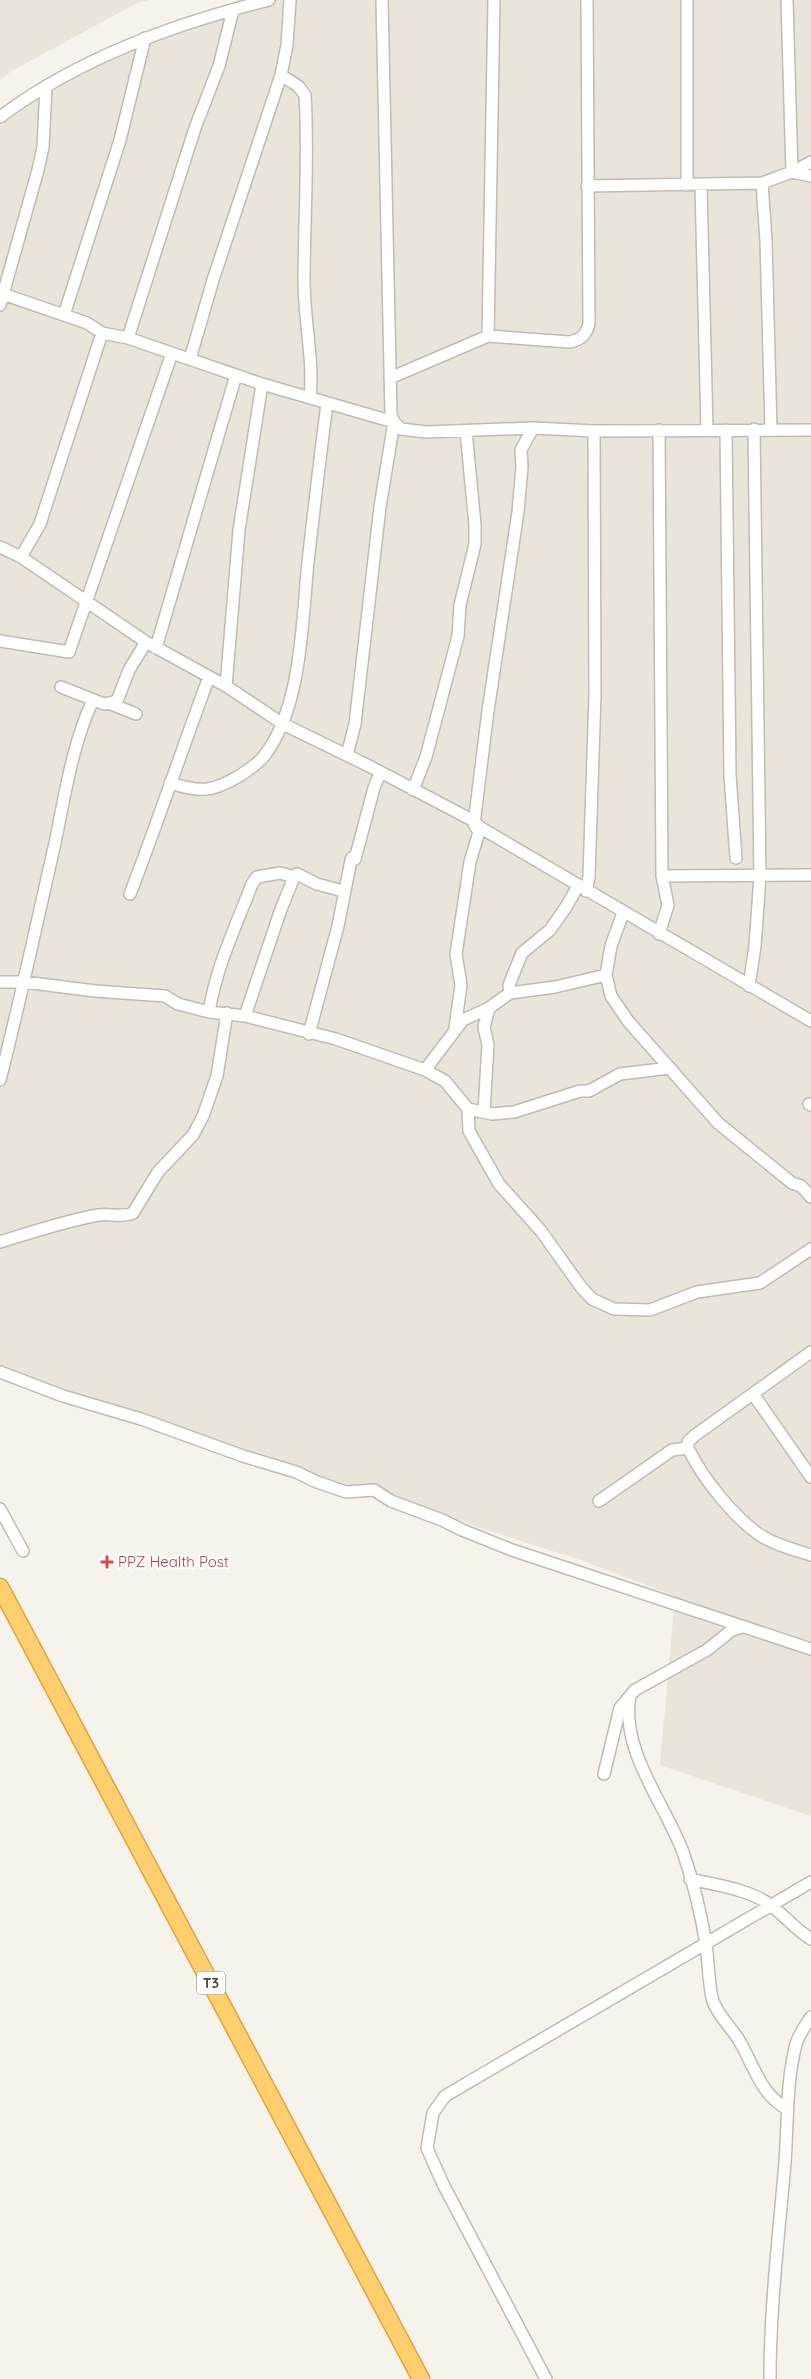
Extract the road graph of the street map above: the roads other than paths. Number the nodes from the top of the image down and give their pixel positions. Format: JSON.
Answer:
{"nodes":[{"id":1,"x":269,"y":0,"type":"edge"},
{"id":2,"x":290,"y":0,"type":"edge"},
{"id":3,"x":382,"y":0,"type":"edge"},
{"id":4,"x":494,"y":0,"type":"edge"},
{"id":5,"x":587,"y":0,"type":"edge"},
{"id":6,"x":687,"y":0,"type":"edge"},
{"id":7,"x":787,"y":0,"type":"edge"},
{"id":8,"x":233,"y":10,"type":"junction"},
{"id":9,"x":145,"y":38,"type":"junction"},
{"id":10,"x":281,"y":75,"type":"junction"},
{"id":11,"x":46,"y":86,"type":"junction"},
{"id":12,"x":0,"y":117,"type":"edge"},
{"id":13,"x":811,"y":162,"type":"edge"},
{"id":14,"x":792,"y":172,"type":"junction"},
{"id":15,"x":811,"y":176,"type":"edge"},
{"id":16,"x":762,"y":183,"type":"junction"},
{"id":17,"x":687,"y":185,"type":"junction"},
{"id":18,"x":587,"y":186,"type":"junction"},
{"id":19,"x":701,"y":186,"type":"junction"},
{"id":20,"x":1,"y":297,"type":"edge"},
{"id":21,"x":64,"y":315,"type":"junction"},
{"id":22,"x":102,"y":333,"type":"junction"},
{"id":23,"x":488,"y":336,"type":"junction"},
{"id":24,"x":128,"y":338,"type":"junction"},
{"id":25,"x":172,"y":353,"type":"junction"},
{"id":26,"x":190,"y":359,"type":"junction"},
{"id":27,"x":236,"y":375,"type":"junction"},
{"id":28,"x":390,"y":378,"type":"junction"},
{"id":29,"x":262,"y":384,"type":"junction"},
{"id":30,"x":310,"y":398,"type":"junction"},
{"id":31,"x":327,"y":404,"type":"junction"},
{"id":32,"x":394,"y":422,"type":"junction"},
{"id":33,"x":534,"y":428,"type":"junction"},
{"id":34,"x":771,"y":429,"type":"junction"},
{"id":35,"x":660,"y":430,"type":"junction"},
{"id":36,"x":707,"y":430,"type":"junction"},
{"id":37,"x":726,"y":430,"type":"junction"},
{"id":38,"x":754,"y":430,"type":"junction"},
{"id":39,"x":811,"y":430,"type":"edge"},
{"id":40,"x":466,"y":431,"type":"junction"},
{"id":41,"x":594,"y":431,"type":"junction"},
{"id":42,"x":0,"y":547,"type":"edge"},
{"id":43,"x":21,"y":558,"type":"junction"},
{"id":44,"x":87,"y":601,"type":"junction"},
{"id":45,"x":0,"y":641,"type":"edge"},
{"id":46,"x":151,"y":645,"type":"junction"},
{"id":47,"x":209,"y":676,"type":"junction"},
{"id":48,"x":226,"y":686,"type":"junction"},
{"id":49,"x":60,"y":687,"type":"dead end"},
{"id":50,"x":93,"y":700,"type":"junction"},
{"id":51,"x":111,"y":704,"type":"junction"},
{"id":52,"x":136,"y":714,"type":"dead end"},
{"id":53,"x":283,"y":724,"type":"junction"},
{"id":54,"x":347,"y":755,"type":"junction"},
{"id":55,"x":380,"y":773,"type":"junction"},
{"id":56,"x":170,"y":783,"type":"junction"},
{"id":57,"x":413,"y":790,"type":"junction"},
{"id":58,"x":474,"y":822,"type":"junction"},
{"id":59,"x":736,"y":858,"type":"dead end"},
{"id":60,"x":811,"y":875,"type":"edge"},
{"id":61,"x":662,"y":876,"type":"junction"},
{"id":62,"x":760,"y":876,"type":"junction"},
{"id":63,"x":294,"y":877,"type":"junction"},
{"id":64,"x":582,"y":888,"type":"junction"},
{"id":65,"x":343,"y":891,"type":"junction"},
{"id":66,"x":130,"y":894,"type":"dead end"},
{"id":67,"x":623,"y":913,"type":"junction"},
{"id":68,"x":659,"y":934,"type":"junction"},
{"id":69,"x":606,"y":975,"type":"junction"},
{"id":70,"x":0,"y":982,"type":"edge"},
{"id":71,"x":24,"y":982,"type":"junction"},
{"id":72,"x":749,"y":986,"type":"junction"},
{"id":73,"x":510,"y":993,"type":"junction"},
{"id":74,"x":489,"y":1008,"type":"junction"},
{"id":75,"x":209,"y":1012,"type":"junction"},
{"id":76,"x":227,"y":1013,"type":"junction"},
{"id":77,"x":245,"y":1016,"type":"junction"},
{"id":78,"x":811,"y":1021,"type":"edge"},
{"id":79,"x":455,"y":1028,"type":"junction"},
{"id":80,"x":309,"y":1034,"type":"junction"},
{"id":81,"x":670,"y":1068,"type":"junction"},
{"id":82,"x":425,"y":1070,"type":"junction"},
{"id":83,"x":0,"y":1080,"type":"edge"},
{"id":84,"x":468,"y":1109,"type":"junction"},
{"id":85,"x":484,"y":1111,"type":"junction"},
{"id":86,"x":811,"y":1197,"type":"edge"},
{"id":87,"x":0,"y":1242,"type":"edge"},
{"id":88,"x":811,"y":1249,"type":"edge"},
{"id":89,"x":811,"y":1352,"type":"edge"},
{"id":90,"x":0,"y":1372,"type":"edge"},
{"id":91,"x":753,"y":1394,"type":"junction"},
{"id":92,"x":688,"y":1448,"type":"junction"},
{"id":93,"x":811,"y":1477,"type":"edge"},
{"id":94,"x":599,"y":1501,"type":"dead end"},
{"id":95,"x":0,"y":1509,"type":"edge"},
{"id":96,"x":23,"y":1551,"type":"dead end"},
{"id":97,"x":811,"y":1555,"type":"edge"},
{"id":98,"x":0,"y":1587,"type":"edge"},
{"id":99,"x":742,"y":1627,"type":"junction"},
{"id":100,"x":811,"y":1649,"type":"edge"},
{"id":101,"x":630,"y":1696,"type":"junction"},
{"id":102,"x":604,"y":1774,"type":"dead end"},
{"id":103,"x":690,"y":1879,"type":"junction"},
{"id":104,"x":811,"y":1882,"type":"edge"},
{"id":105,"x":771,"y":1906,"type":"junction"},
{"id":106,"x":811,"y":1939,"type":"edge"},
{"id":107,"x":706,"y":1944,"type":"junction"},
{"id":108,"x":811,"y":2017,"type":"edge"},
{"id":109,"x":788,"y":2109,"type":"junction"},
{"id":110,"x":422,"y":2379,"type":"edge"},
{"id":111,"x":546,"y":2379,"type":"edge"},
{"id":112,"x":770,"y":2379,"type":"edge"}],
"edges":[{"from":1,"to":8,"type":"street"},
{"from":2,"to":10,"type":"street"},
{"from":3,"to":28,"type":"street"},
{"from":4,"to":23,"type":"street"},
{"from":5,"to":18,"type":"street"},
{"from":6,"to":17,"type":"street"},
{"from":7,"to":14,"type":"street"},
{"from":8,"to":9,"type":"street"},
{"from":8,"to":24,"type":"street"},
{"from":9,"to":11,"type":"street"},
{"from":9,"to":21,"type":"street"},
{"from":10,"to":26,"type":"street"},
{"from":10,"to":30,"type":"street"},
{"from":11,"to":12,"type":"street"},
{"from":11,"to":20,"type":"street"},
{"from":13,"to":14,"type":"street"},
{"from":14,"to":15,"type":"street"},
{"from":14,"to":16,"type":"street"},
{"from":16,"to":19,"type":"street"},
{"from":16,"to":34,"type":"street"},
{"from":17,"to":18,"type":"street"},
{"from":17,"to":19,"type":"street"},
{"from":18,"to":23,"type":"street"},
{"from":19,"to":36,"type":"street"},
{"from":20,"to":21,"type":"street"},
{"from":21,"to":22,"type":"street"},
{"from":22,"to":24,"type":"street"},
{"from":22,"to":43,"type":"street"},
{"from":23,"to":28,"type":"street"},
{"from":24,"to":25,"type":"street"},
{"from":25,"to":26,"type":"street"},
{"from":25,"to":44,"type":"street"},
{"from":26,"to":27,"type":"street"},
{"from":27,"to":29,"type":"street"},
{"from":27,"to":46,"type":"street"},
{"from":28,"to":32,"type":"street"},
{"from":29,"to":30,"type":"street"},
{"from":29,"to":48,"type":"street"},
{"from":30,"to":31,"type":"street"},
{"from":31,"to":32,"type":"street"},
{"from":31,"to":53,"type":"street"},
{"from":32,"to":40,"type":"street"},
{"from":32,"to":54,"type":"street"},
{"from":33,"to":40,"type":"street"},
{"from":33,"to":41,"type":"street"},
{"from":33,"to":58,"type":"street"},
{"from":34,"to":38,"type":"street"},
{"from":34,"to":39,"type":"street"},
{"from":35,"to":36,"type":"street"},
{"from":35,"to":41,"type":"street"},
{"from":35,"to":61,"type":"street"},
{"from":36,"to":37,"type":"street"},
{"from":37,"to":38,"type":"street"},
{"from":37,"to":59,"type":"street"},
{"from":38,"to":62,"type":"street"},
{"from":40,"to":57,"type":"street"},
{"from":41,"to":64,"type":"street"},
{"from":42,"to":43,"type":"street"},
{"from":43,"to":44,"type":"street"},
{"from":44,"to":45,"type":"street"},
{"from":44,"to":46,"type":"street"},
{"from":46,"to":47,"type":"street"},
{"from":46,"to":51,"type":"street"},
{"from":47,"to":48,"type":"street"},
{"from":47,"to":56,"type":"street"},
{"from":48,"to":53,"type":"street"},
{"from":49,"to":50,"type":"street"},
{"from":50,"to":51,"type":"street"},
{"from":50,"to":71,"type":"street"},
{"from":51,"to":52,"type":"street"},
{"from":53,"to":54,"type":"street"},
{"from":53,"to":56,"type":"street"},
{"from":54,"to":55,"type":"street"},
{"from":55,"to":57,"type":"street"},
{"from":55,"to":65,"type":"street"},
{"from":56,"to":66,"type":"street"},
{"from":57,"to":58,"type":"street"},
{"from":58,"to":64,"type":"street"},
{"from":58,"to":79,"type":"street"},
{"from":60,"to":62,"type":"street"},
{"from":61,"to":62,"type":"street"},
{"from":61,"to":68,"type":"street"},
{"from":62,"to":72,"type":"street"},
{"from":63,"to":65,"type":"street"},
{"from":63,"to":75,"type":"street"},
{"from":63,"to":77,"type":"street"},
{"from":64,"to":67,"type":"street"},
{"from":64,"to":73,"type":"street"},
{"from":65,"to":80,"type":"street"},
{"from":67,"to":68,"type":"street"},
{"from":67,"to":69,"type":"street"},
{"from":68,"to":72,"type":"street"},
{"from":69,"to":73,"type":"street"},
{"from":69,"to":81,"type":"street"},
{"from":70,"to":71,"type":"street"},
{"from":71,"to":75,"type":"street"},
{"from":71,"to":83,"type":"street"},
{"from":72,"to":78,"type":"street"},
{"from":73,"to":74,"type":"street"},
{"from":74,"to":79,"type":"street"},
{"from":74,"to":85,"type":"street"},
{"from":75,"to":76,"type":"street"},
{"from":76,"to":77,"type":"street"},
{"from":76,"to":87,"type":"street"},
{"from":77,"to":80,"type":"street"},
{"from":79,"to":82,"type":"street"},
{"from":80,"to":82,"type":"street"},
{"from":81,"to":85,"type":"street"},
{"from":81,"to":86,"type":"street"},
{"from":82,"to":84,"type":"street"},
{"from":84,"to":85,"type":"street"},
{"from":84,"to":88,"type":"street"},
{"from":89,"to":91,"type":"street"},
{"from":90,"to":99,"type":"street"},
{"from":91,"to":92,"type":"street"},
{"from":91,"to":93,"type":"street"},
{"from":92,"to":94,"type":"street"},
{"from":92,"to":97,"type":"street"},
{"from":95,"to":96,"type":"street"},
{"from":98,"to":110,"type":"highway","number":"T3"},
{"from":99,"to":100,"type":"street"},
{"from":99,"to":101,"type":"street"},
{"from":101,"to":102,"type":"street"},
{"from":101,"to":103,"type":"street"},
{"from":103,"to":105,"type":"street"},
{"from":103,"to":107,"type":"street"},
{"from":104,"to":105,"type":"street"},
{"from":105,"to":106,"type":"street"},
{"from":105,"to":107,"type":"street"},
{"from":107,"to":109,"type":"street"},
{"from":107,"to":111,"type":"street"},
{"from":108,"to":109,"type":"street"},
{"from":109,"to":112,"type":"street"}]}
